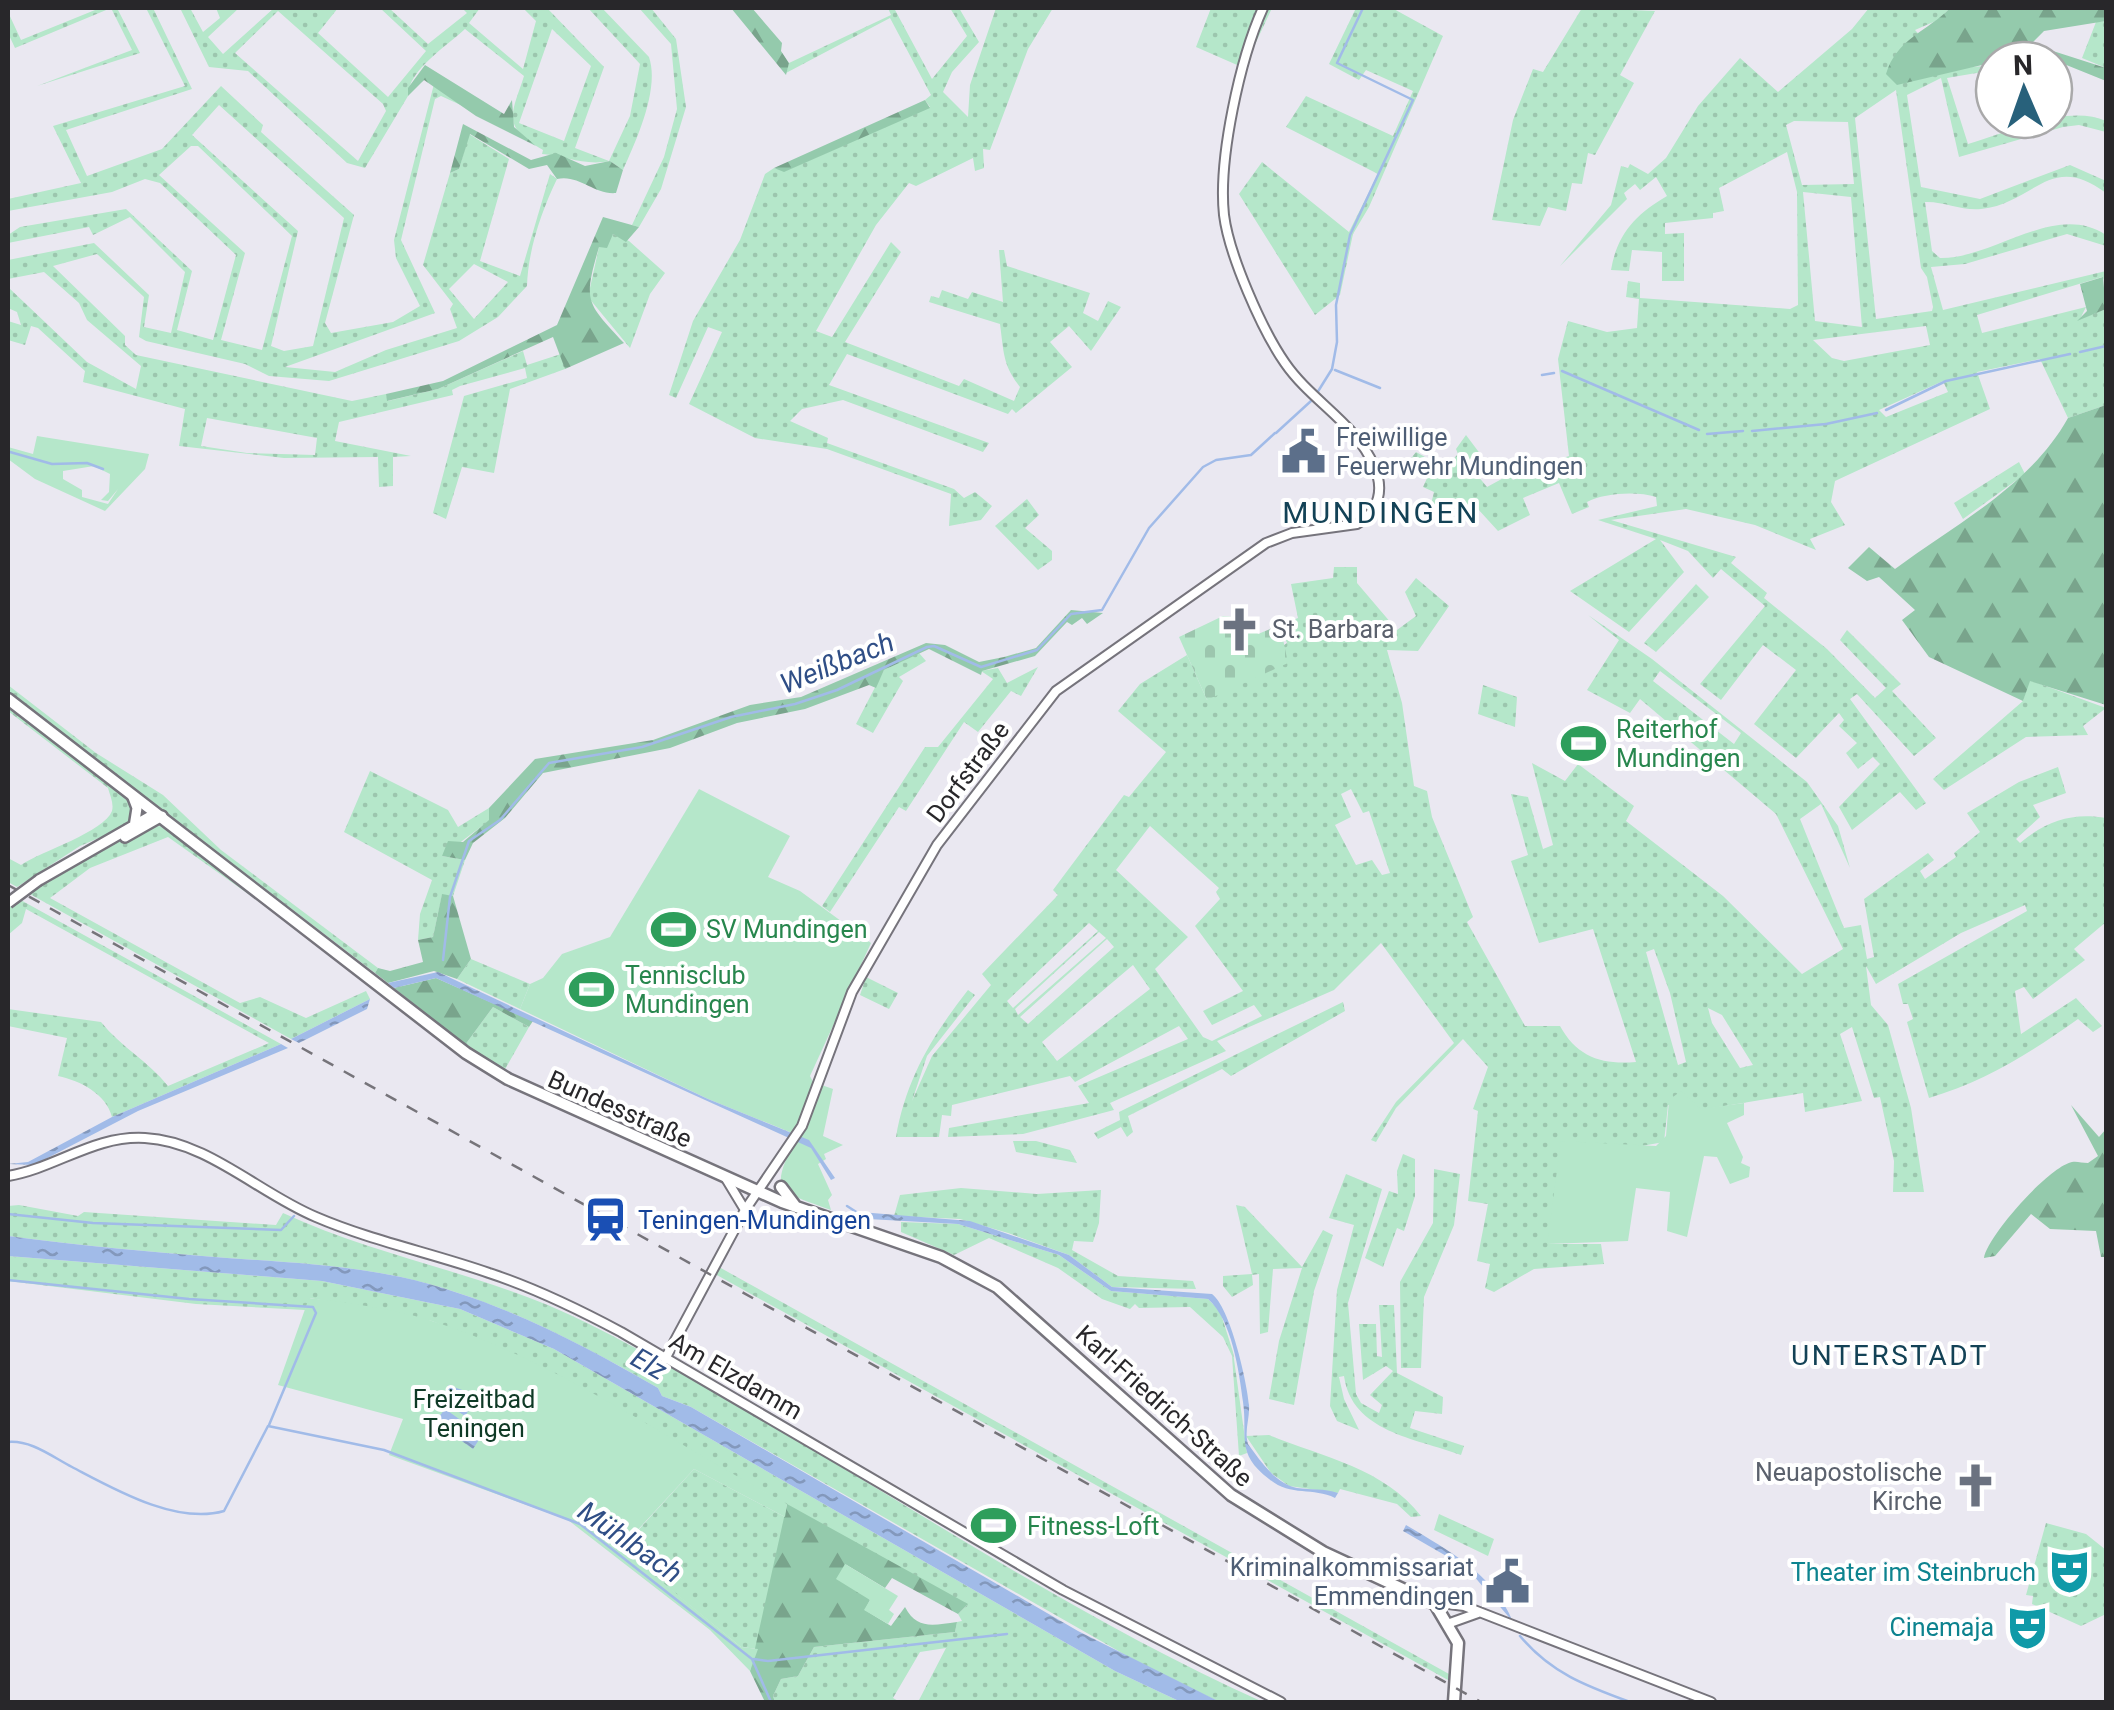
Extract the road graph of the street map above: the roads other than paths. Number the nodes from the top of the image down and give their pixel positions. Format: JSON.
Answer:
{"nodes":[{"id":1,"x":1263,"y":8,"type":"edge"},
{"id":2,"x":8,"y":699,"type":"edge"},
{"id":3,"x":130,"y":793,"type":"junction"},
{"id":4,"x":162,"y":816,"type":"junction"},
{"id":5,"x":134,"y":827,"type":"junction"},
{"id":6,"x":114,"y":840,"type":"junction"},
{"id":7,"x":8,"y":904,"type":"edge"},
{"id":8,"x":776,"y":1168,"type":"junction"},
{"id":9,"x":8,"y":1176,"type":"edge"},
{"id":10,"x":725,"y":1177,"type":"junction"},
{"id":11,"x":781,"y":1187,"type":"joint"},
{"id":12,"x":758,"y":1192,"type":"junction"},
{"id":13,"x":796,"y":1207,"type":"junction"},
{"id":14,"x":745,"y":1210,"type":"junction"},
{"id":15,"x":847,"y":1225,"type":"joint"},
{"id":16,"x":665,"y":1359,"type":"junction"},
{"id":17,"x":1433,"y":1602,"type":"junction"},
{"id":18,"x":1464,"y":1606,"type":"junction"},
{"id":19,"x":1478,"y":1613,"type":"junction"},
{"id":20,"x":1450,"y":1623,"type":"junction"},
{"id":21,"x":1281,"y":1702,"type":"edge"},
{"id":22,"x":1454,"y":1702,"type":"edge"},
{"id":23,"x":1711,"y":1702,"type":"edge"}],
"edges":[{"from":1,"to":8,"type":"street","name":"Dorfstraße"},
{"from":2,"to":3,"type":"main road","name":"Bundesstraße"},
{"from":3,"to":4,"type":"main road","name":"Bundesstraße"},
{"from":3,"to":5,"type":"main road"},
{"from":4,"to":5,"type":"main road"},
{"from":4,"to":6,"type":"main road"},
{"from":4,"to":10,"type":"main road","name":"Bundesstraße"},
{"from":5,"to":6,"type":"main road"},
{"from":6,"to":7,"type":"main road","bridge":true},
{"from":8,"to":11,"type":"street"},
{"from":8,"to":12,"type":"street","name":"Dorfstraße"},
{"from":9,"to":16,"type":"street","name":"Am Elzdamm"},
{"from":10,"to":12,"type":"main road","name":"Bundesstraße"},
{"from":10,"to":14,"type":"street"},
{"from":11,"to":13,"type":"main road"},
{"from":12,"to":13,"type":"main road","name":"Bundesstraße"},
{"from":12,"to":14,"type":"street","name":"Dorfstraße"},
{"from":13,"to":15,"type":"main road","name":"Bundesstraße"},
{"from":14,"to":16,"type":"street","name":"Dorfstraße"},
{"from":15,"to":17,"type":"main road","name":"Karl-Friedrich-Straße"},
{"from":16,"to":21,"type":"street","name":"Am Elzdamm"},
{"from":17,"to":18,"type":"street"},
{"from":17,"to":20,"type":"main road","name":"Karl-Friedrich-Straße"},
{"from":18,"to":19,"type":"street"},
{"from":18,"to":20,"type":"street"},
{"from":19,"to":20,"type":"street"},
{"from":19,"to":23,"type":"street"},
{"from":20,"to":22,"type":"main road"}]}
